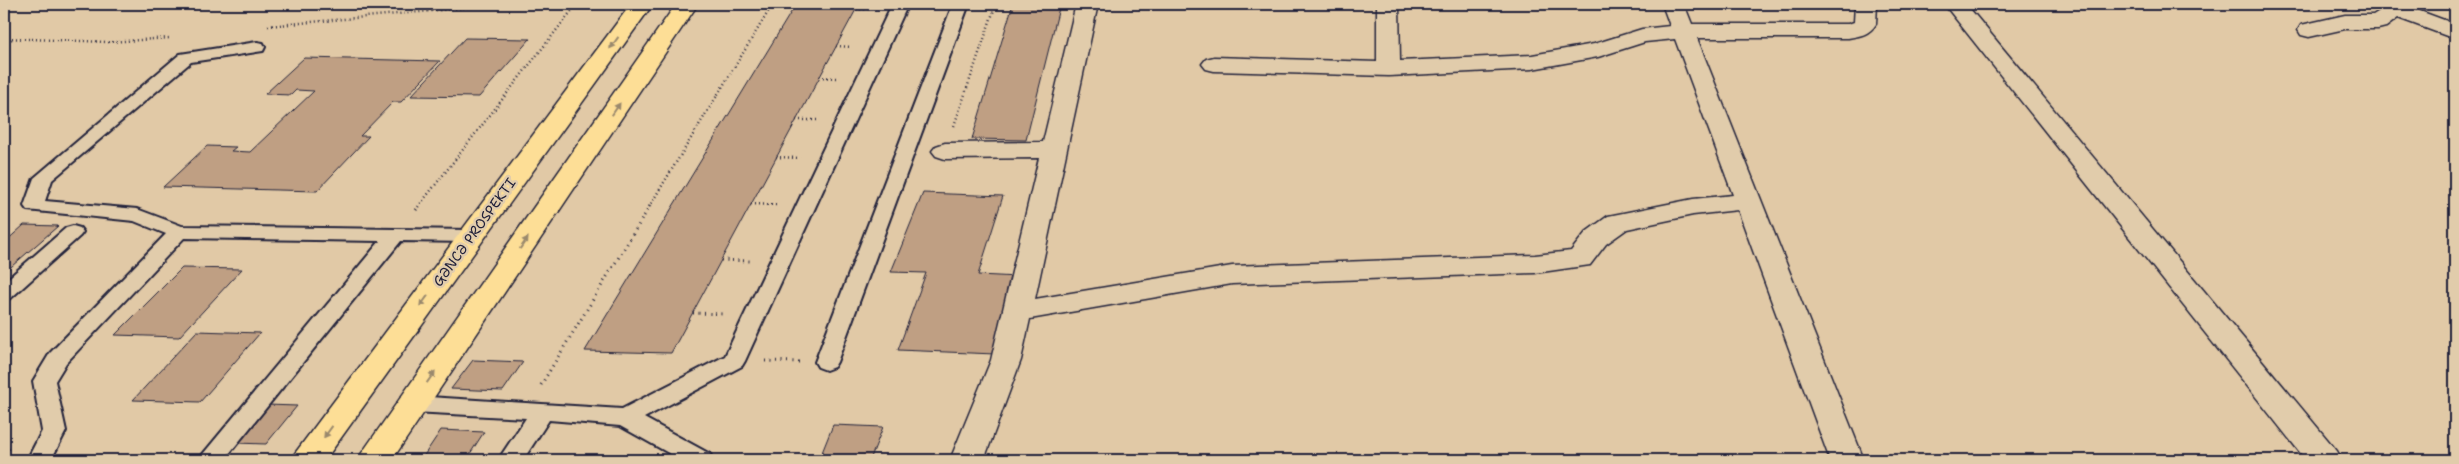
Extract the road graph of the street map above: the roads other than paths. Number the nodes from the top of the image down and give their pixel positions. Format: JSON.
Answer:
{"nodes":[{"id":1,"x":642,"y":4,"type":"edge"},
{"id":2,"x":687,"y":4,"type":"edge"},
{"id":3,"x":900,"y":4,"type":"edge"},
{"id":4,"x":961,"y":4,"type":"edge"},
{"id":5,"x":1086,"y":4,"type":"edge"},
{"id":6,"x":1388,"y":4,"type":"edge"},
{"id":7,"x":1674,"y":4,"type":"edge"},
{"id":8,"x":1866,"y":4,"type":"edge"},
{"id":9,"x":1955,"y":4,"type":"edge"},
{"id":10,"x":2391,"y":7,"type":"edge"},
{"id":11,"x":2309,"y":30,"type":"dead end"},
{"id":12,"x":1685,"y":31,"type":"junction"},
{"id":13,"x":2455,"y":32,"type":"edge"},
{"id":14,"x":257,"y":47,"type":"dead end"},
{"id":15,"x":1214,"y":64,"type":"dead end"},
{"id":16,"x":1389,"y":69,"type":"junction"},
{"id":17,"x":1055,"y":150,"type":"junction"},
{"id":18,"x":945,"y":151,"type":"road end"},
{"id":19,"x":1749,"y":200,"type":"junction"},
{"id":20,"x":73,"y":232,"type":"dead end"},
{"id":21,"x":179,"y":232,"type":"junction"},
{"id":22,"x":395,"y":236,"type":"junction"},
{"id":23,"x":471,"y":236,"type":"junction"},
{"id":24,"x":4,"y":293,"type":"edge"},
{"id":25,"x":1019,"y":311,"type":"junction"},
{"id":26,"x":826,"y":362,"type":"road end"},
{"id":27,"x":412,"y":404,"type":"junction"},
{"id":28,"x":534,"y":410,"type":"junction"},
{"id":29,"x":625,"y":418,"type":"junction"},
{"id":30,"x":39,"y":460,"type":"edge"},
{"id":31,"x":210,"y":460,"type":"edge"},
{"id":32,"x":307,"y":460,"type":"edge"},
{"id":33,"x":374,"y":460,"type":"edge"},
{"id":34,"x":510,"y":460,"type":"edge"},
{"id":35,"x":701,"y":460,"type":"edge"},
{"id":36,"x":967,"y":460,"type":"edge"},
{"id":37,"x":1847,"y":460,"type":"edge"},
{"id":38,"x":2325,"y":460,"type":"edge"}],
"edges":[{"from":1,"to":23,"type":"main road","name":"GƏNCƏ PROSPEKTI","one_way":true},
{"from":27,"to":2,"type":"main road","one_way":true},
{"from":3,"to":29,"type":"lane"},
{"from":4,"to":26,"type":"lane"},
{"from":5,"to":17,"type":"street"},
{"from":6,"to":16,"type":"street"},
{"from":7,"to":12,"type":"street"},
{"from":8,"to":12,"type":"street"},
{"from":9,"to":38,"type":"street"},
{"from":10,"to":11,"type":"street"},
{"from":10,"to":13,"type":"street"},
{"from":12,"to":16,"type":"street"},
{"from":12,"to":19,"type":"street"},
{"from":14,"to":21,"type":"lane"},
{"from":15,"to":16,"type":"street"},
{"from":17,"to":18,"type":"street"},
{"from":17,"to":25,"type":"street"},
{"from":19,"to":25,"type":"street"},
{"from":19,"to":37,"type":"street"},
{"from":20,"to":24,"type":"lane"},
{"from":21,"to":22,"type":"lane"},
{"from":21,"to":30,"type":"lane"},
{"from":22,"to":23,"type":"lane"},
{"from":22,"to":31,"type":"lane"},
{"from":23,"to":32,"type":"main road","name":"GƏNCƏ PROSPEKTI","one_way":true},
{"from":25,"to":36,"type":"street"},
{"from":27,"to":28,"type":"lane"},
{"from":27,"to":33,"type":"main road"},
{"from":28,"to":29,"type":"lane"},
{"from":28,"to":34,"type":"lane"},
{"from":29,"to":35,"type":"lane"}]}
